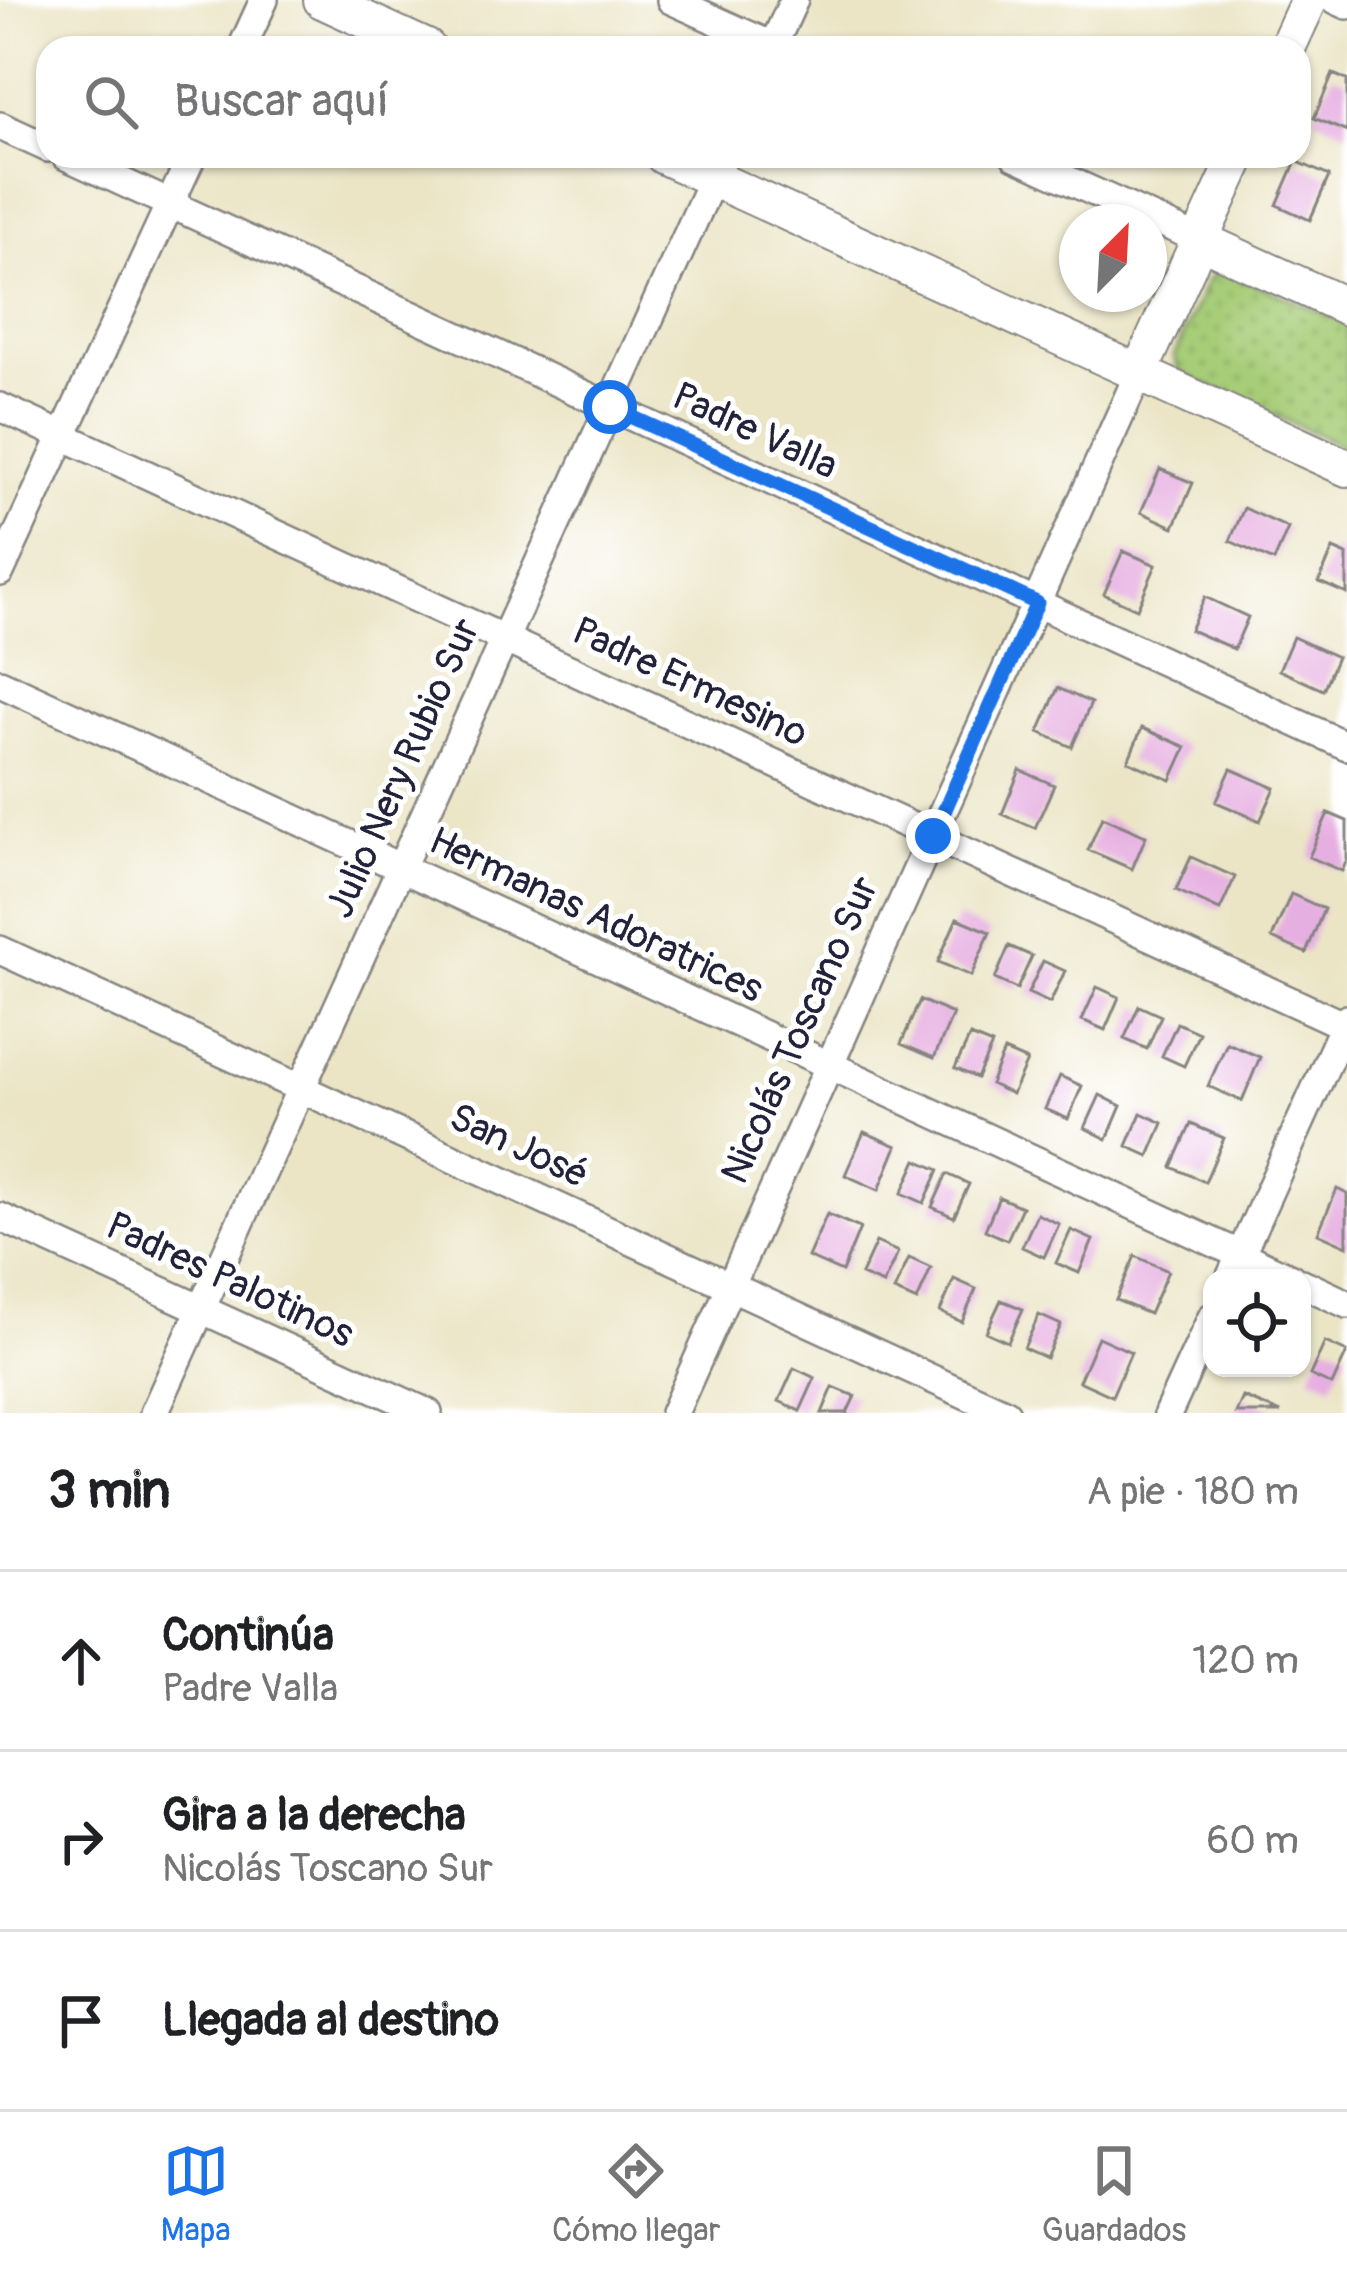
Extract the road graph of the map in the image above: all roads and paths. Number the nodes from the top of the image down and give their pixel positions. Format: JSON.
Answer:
{"nodes":[{"id":1,"x":264,"y":0,"type":"edge"},
{"id":2,"x":322,"y":0,"type":"edge"},
{"id":3,"x":671,"y":0,"type":"edge"},
{"id":4,"x":794,"y":0,"type":"edge"},
{"id":5,"x":1309,"y":0,"type":"edge"},
{"id":6,"x":1336,"y":0,"type":"edge"},
{"id":7,"x":1347,"y":5,"type":"edge"},
{"id":8,"x":248,"y":36,"type":"edge"},
{"id":9,"x":401,"y":36,"type":"edge"},
{"id":10,"x":750,"y":36,"type":"edge"},
{"id":11,"x":779,"y":36,"type":"edge"},
{"id":12,"x":1292,"y":36,"type":"edge"},
{"id":13,"x":0,"y":126,"type":"edge"},
{"id":14,"x":36,"y":142,"type":"edge"},
{"id":15,"x":92,"y":168,"type":"edge"},
{"id":16,"x":186,"y":168,"type":"edge"},
{"id":17,"x":718,"y":168,"type":"edge"},
{"id":18,"x":720,"y":168,"type":"edge"},
{"id":19,"x":1041,"y":168,"type":"edge"},
{"id":20,"x":1233,"y":168,"type":"edge"},
{"id":21,"x":170,"y":204,"type":"junction"},
{"id":22,"x":1200,"y":240,"type":"junction"},
{"id":23,"x":1347,"y":307,"type":"edge"},
{"id":24,"x":1139,"y":373,"type":"junction"},
{"id":25,"x":0,"y":407,"type":"edge"},
{"id":26,"x":610,"y":407,"type":"junction"},
{"id":27,"x":63,"y":436,"type":"junction"},
{"id":28,"x":1347,"y":468,"type":"edge"},
{"id":29,"x":0,"y":572,"type":"edge"},
{"id":30,"x":1037,"y":603,"type":"junction"},
{"id":31,"x":504,"y":639,"type":"junction"},
{"id":32,"x":0,"y":683,"type":"edge"},
{"id":33,"x":1347,"y":746,"type":"edge"},
{"id":34,"x":933,"y":836,"type":"junction"},
{"id":35,"x":401,"y":868,"type":"junction"},
{"id":36,"x":0,"y":950,"type":"edge"},
{"id":37,"x":1346,"y":1024,"type":"edge"},
{"id":38,"x":830,"y":1066,"type":"junction"},
{"id":39,"x":301,"y":1088,"type":"junction"},
{"id":40,"x":0,"y":1217,"type":"edge"},
{"id":41,"x":1235,"y":1266,"type":"edge"},
{"id":42,"x":731,"y":1287,"type":"junction"},
{"id":43,"x":1311,"y":1287,"type":"edge"},
{"id":44,"x":1347,"y":1304,"type":"edge"},
{"id":45,"x":201,"y":1309,"type":"junction"},
{"id":46,"x":1203,"y":1337,"type":"edge"},
{"id":47,"x":154,"y":1413,"type":"edge"},
{"id":48,"x":428,"y":1413,"type":"edge"},
{"id":49,"x":674,"y":1413,"type":"edge"},
{"id":50,"x":1006,"y":1413,"type":"edge"},
{"id":51,"x":1168,"y":1413,"type":"edge"}],
"edges":[{"from":1,"to":8,"type":"street"},
{"from":2,"to":9,"type":"street"},
{"from":3,"to":10,"type":"street"},
{"from":4,"to":11,"type":"street"},
{"from":5,"to":12,"type":"street"},
{"from":6,"to":7,"type":"street"},
{"from":13,"to":14,"type":"street"},
{"from":15,"to":21,"type":"street","name":"Padre Valla"},
{"from":16,"to":21,"type":"street"},
{"from":17,"to":26,"type":"street","name":"Julio Nery Rubio Sur"},
{"from":18,"to":24,"type":"street"},
{"from":19,"to":22,"type":"street"},
{"from":20,"to":22,"type":"street","name":"Nicolás Toscano Sur"},
{"from":21,"to":26,"type":"street","name":"Padre Valla"},
{"from":21,"to":27,"type":"street"},
{"from":22,"to":23,"type":"street"},
{"from":22,"to":24,"type":"street","name":"Nicolás Toscano Sur"},
{"from":24,"to":28,"type":"street"},
{"from":24,"to":30,"type":"street","name":"Nicolás Toscano Sur"},
{"from":25,"to":27,"type":"street","name":"Padre Ermesino"},
{"from":26,"to":30,"type":"street","name":"Padre Valla"},
{"from":26,"to":31,"type":"street","name":"Julio Nery Rubio Sur"},
{"from":27,"to":29,"type":"street"},
{"from":27,"to":31,"type":"street","name":"Padre Ermesino"},
{"from":30,"to":33,"type":"street","name":"Padre Valla"},
{"from":30,"to":34,"type":"street","name":"Nicolás Toscano Sur"},
{"from":31,"to":34,"type":"street","name":"Padre Ermesino"},
{"from":31,"to":35,"type":"street","name":"Julio Nery Rubio Sur"},
{"from":32,"to":35,"type":"street","name":"Hermanas Adoratrices"},
{"from":34,"to":37,"type":"street","name":"Padre Ermesino"},
{"from":34,"to":38,"type":"street","name":"Nicolás Toscano Sur"},
{"from":35,"to":38,"type":"street","name":"Hermanas Adoratrices"},
{"from":35,"to":39,"type":"street","name":"Julio Nery Rubio Sur"},
{"from":36,"to":39,"type":"street","name":"San José"},
{"from":37,"to":41,"type":"street"},
{"from":38,"to":41,"type":"street","name":"Hermanas Adoratrices"},
{"from":38,"to":42,"type":"street","name":"Nicolás Toscano Sur"},
{"from":39,"to":42,"type":"street","name":"San José"},
{"from":39,"to":45,"type":"street","name":"Julio Nery Rubio Sur"},
{"from":40,"to":45,"type":"street","name":"Padres Palotinos"},
{"from":42,"to":49,"type":"street","name":"Nicolás Toscano Sur"},
{"from":42,"to":50,"type":"street","name":"San José"},
{"from":43,"to":44,"type":"street"},
{"from":45,"to":47,"type":"street","name":"Julio Nery Rubio Sur"},
{"from":45,"to":48,"type":"street","name":"Padres Palotinos"},
{"from":46,"to":51,"type":"street"}]}
